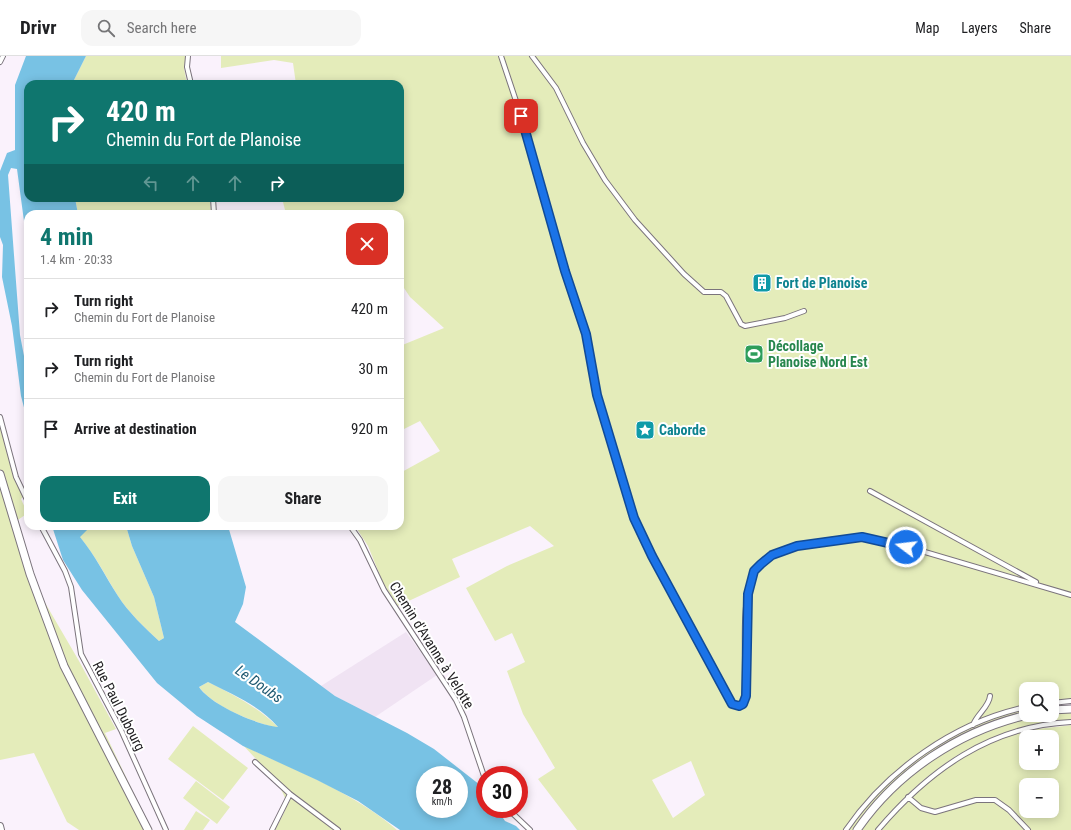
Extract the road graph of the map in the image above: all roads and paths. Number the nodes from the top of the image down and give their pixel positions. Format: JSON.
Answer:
{"nodes":[{"id":1,"x":3,"y":56,"type":"edge"},
{"id":2,"x":188,"y":56,"type":"edge"},
{"id":3,"x":501,"y":56,"type":"edge"},
{"id":4,"x":532,"y":56,"type":"edge"},
{"id":5,"x":0,"y":62,"type":"edge"},
{"id":6,"x":190,"y":80,"type":"edge"},
{"id":7,"x":804,"y":311,"type":"dead end"},
{"id":8,"x":0,"y":417,"type":"edge"},
{"id":9,"x":0,"y":474,"type":"edge"},
{"id":10,"x":870,"y":491,"type":"dead end"},
{"id":11,"x":24,"y":494,"type":"edge"},
{"id":12,"x":43,"y":530,"type":"edge"},
{"id":13,"x":353,"y":530,"type":"edge"},
{"id":14,"x":1044,"y":587,"type":"junction"},
{"id":15,"x":1071,"y":595,"type":"edge"},
{"id":16,"x":990,"y":696,"type":"dead end"},
{"id":17,"x":1071,"y":701,"type":"edge"},
{"id":18,"x":1059,"y":702,"type":"edge"},
{"id":19,"x":1019,"y":709,"type":"edge"},
{"id":20,"x":1071,"y":709,"type":"edge"},
{"id":21,"x":1059,"y":710,"type":"edge"},
{"id":22,"x":1019,"y":718,"type":"edge"},
{"id":23,"x":1071,"y":722,"type":"edge"},
{"id":24,"x":973,"y":725,"type":"junction"},
{"id":25,"x":255,"y":762,"type":"dead end"},
{"id":26,"x":480,"y":766,"type":"edge"},
{"id":27,"x":290,"y":794,"type":"junction"},
{"id":28,"x":908,"y":797,"type":"junction"},
{"id":29,"x":517,"y":818,"type":"edge"},
{"id":30,"x":0,"y":826,"type":"edge"},
{"id":31,"x":1,"y":830,"type":"edge"},
{"id":32,"x":148,"y":830,"type":"edge"},
{"id":33,"x":166,"y":830,"type":"edge"},
{"id":34,"x":272,"y":830,"type":"edge"},
{"id":35,"x":338,"y":830,"type":"edge"},
{"id":36,"x":530,"y":830,"type":"edge"},
{"id":37,"x":846,"y":830,"type":"edge"},
{"id":38,"x":857,"y":830,"type":"edge"},
{"id":39,"x":878,"y":830,"type":"edge"},
{"id":40,"x":1028,"y":830,"type":"edge"}],
"edges":[{"from":1,"to":5,"type":"street"},
{"from":2,"to":6,"type":"street"},
{"from":3,"to":14,"type":"street"},
{"from":4,"to":7,"type":"street"},
{"from":8,"to":11,"type":"street"},
{"from":9,"to":32,"type":"main road"},
{"from":10,"to":14,"type":"street"},
{"from":12,"to":33,"type":"street","name":"Rue Paul Dubourg"},
{"from":13,"to":26,"type":"street","name":"Chemin d'Avanne à Velotte"},
{"from":14,"to":15,"type":"street"},
{"from":16,"to":24,"type":"street"},
{"from":17,"to":18,"type":"street"},
{"from":19,"to":24,"type":"street"},
{"from":20,"to":21,"type":"main road"},
{"from":22,"to":38,"type":"main road"},
{"from":23,"to":28,"type":"street"},
{"from":24,"to":37,"type":"street"},
{"from":25,"to":27,"type":"street"},
{"from":27,"to":34,"type":"street"},
{"from":27,"to":35,"type":"street"},
{"from":28,"to":39,"type":"street"},
{"from":28,"to":40,"type":"street"},
{"from":29,"to":36,"type":"street"},
{"from":30,"to":31,"type":"street"}]}
